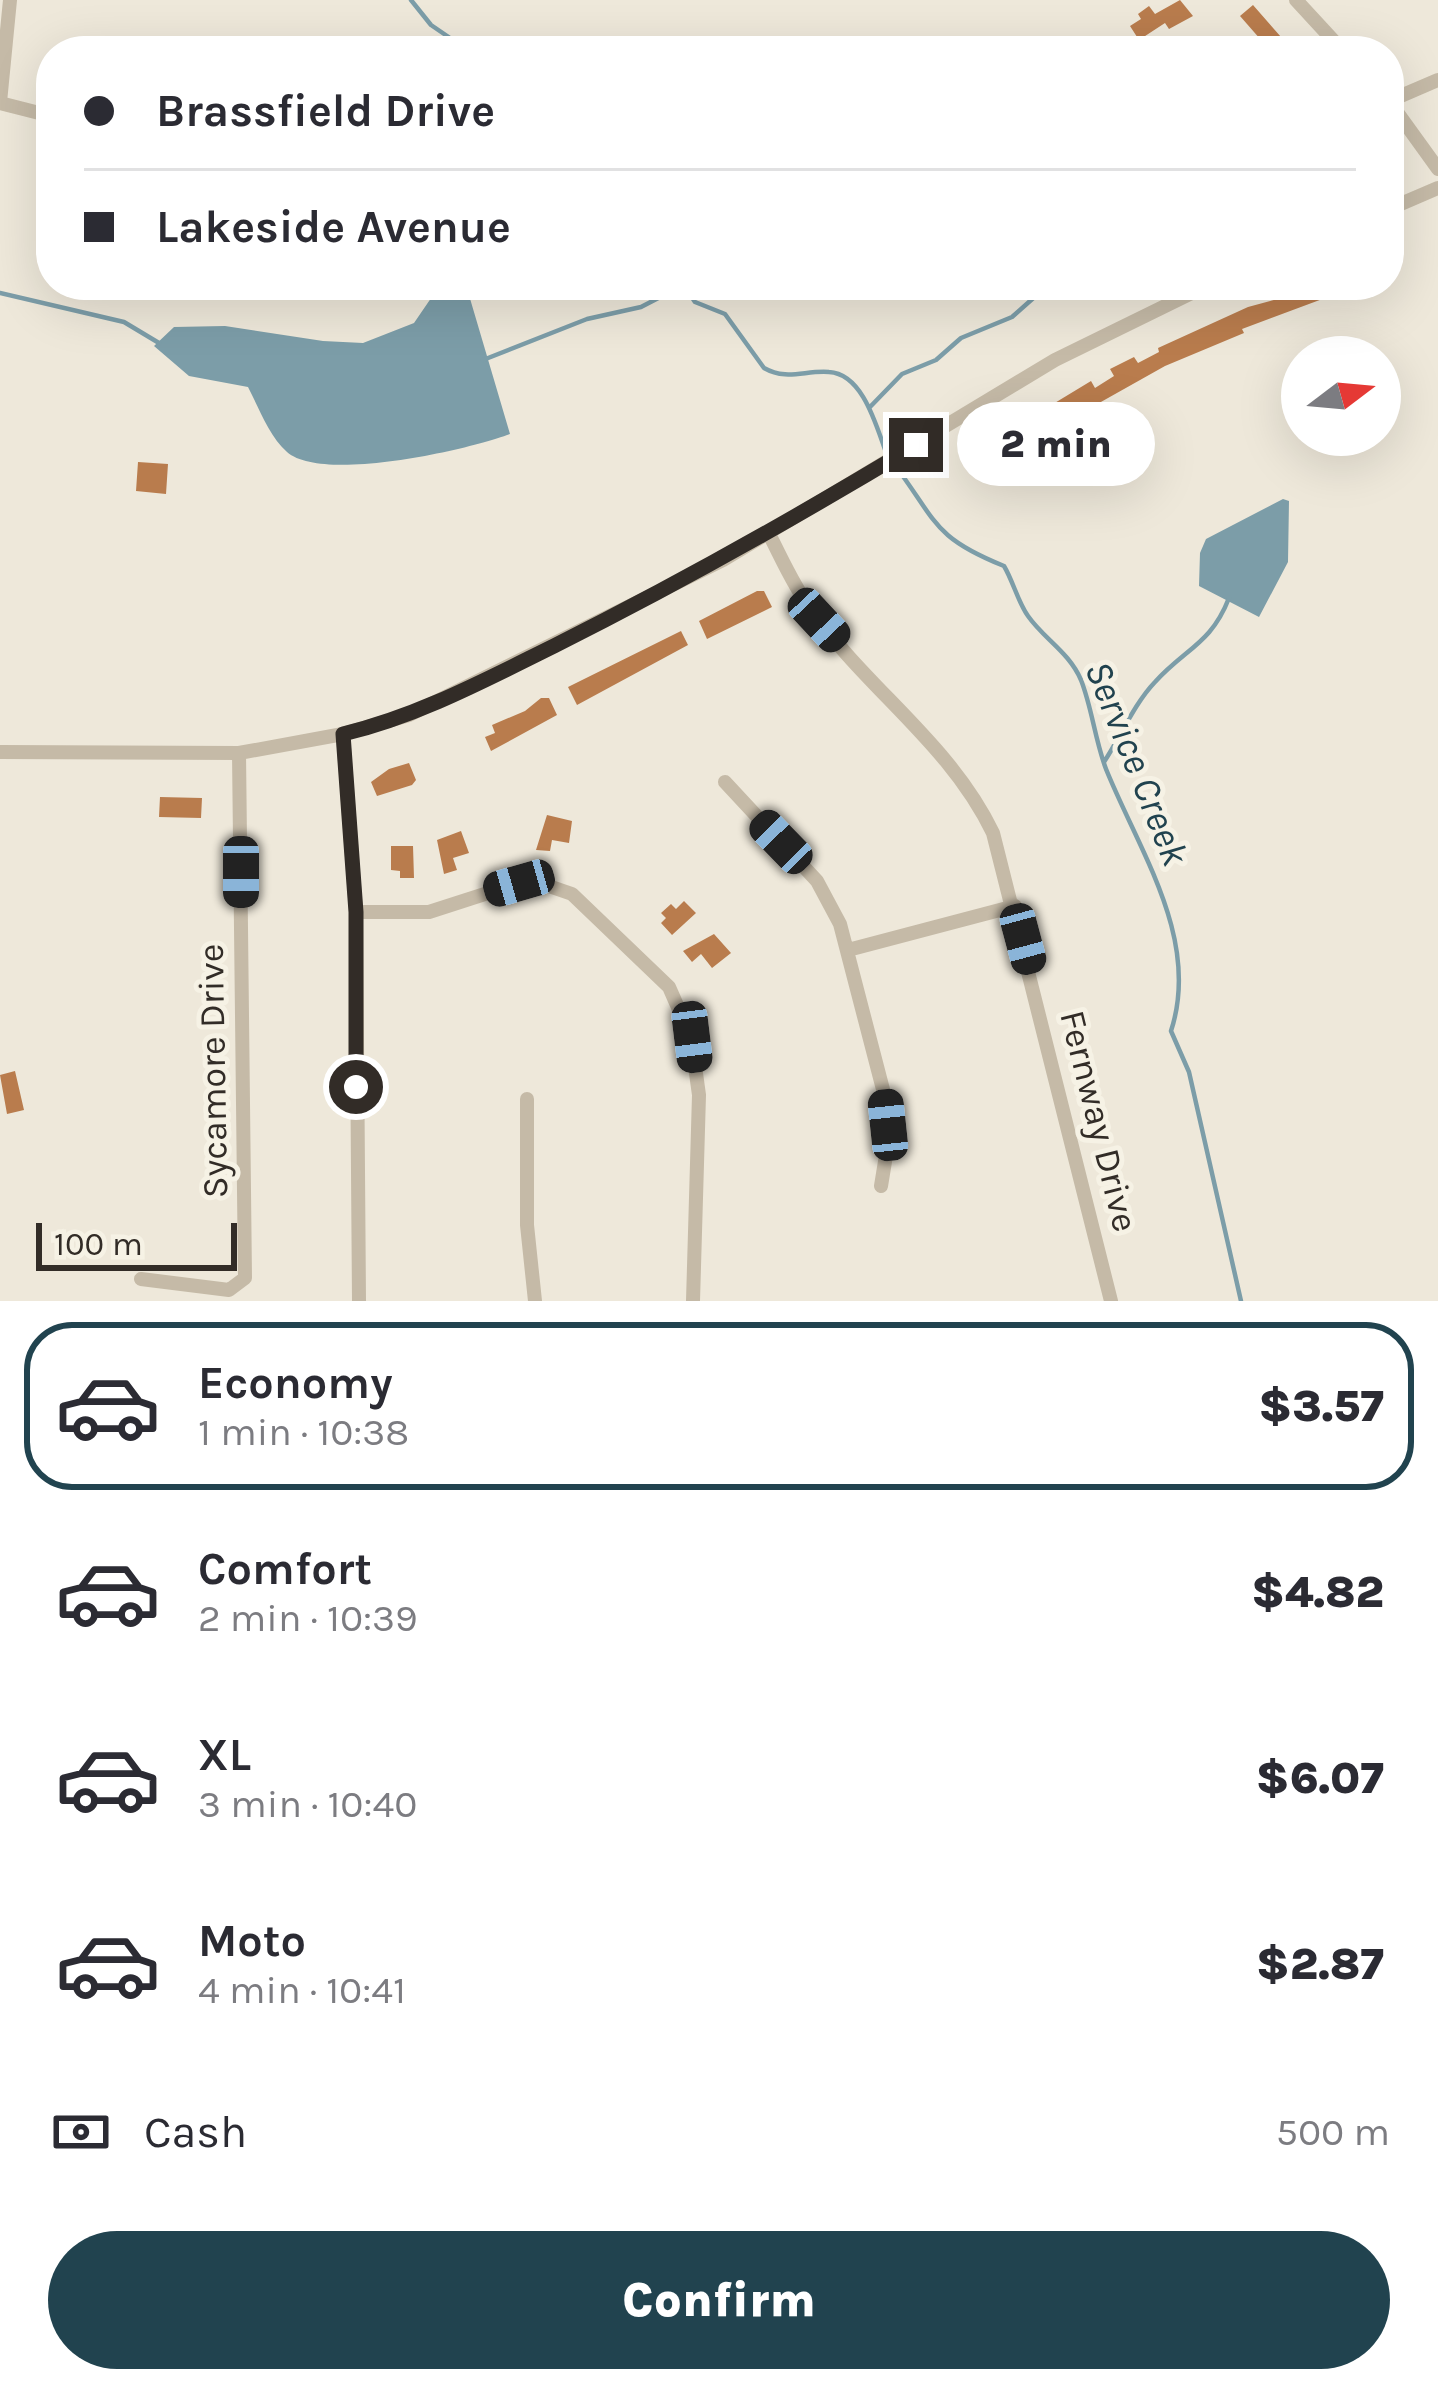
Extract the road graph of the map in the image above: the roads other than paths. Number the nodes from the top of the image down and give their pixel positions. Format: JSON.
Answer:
{"nodes":[{"id":1,"x":10,"y":0,"type":"edge"},
{"id":2,"x":1296,"y":0,"type":"edge"},
{"id":3,"x":1328,"y":36,"type":"edge"},
{"id":4,"x":1438,"y":80,"type":"edge"},
{"id":5,"x":1404,"y":95,"type":"edge"},
{"id":6,"x":0,"y":103,"type":"edge"},
{"id":7,"x":36,"y":112,"type":"edge"},
{"id":8,"x":1404,"y":122,"type":"edge"},
{"id":9,"x":1438,"y":169,"type":"edge"},
{"id":10,"x":1438,"y":188,"type":"edge"},
{"id":11,"x":1404,"y":203,"type":"edge"},
{"id":12,"x":1177,"y":300,"type":"edge"},
{"id":13,"x":769,"y":534,"type":"junction"},
{"id":14,"x":343,"y":734,"type":"junction"},
{"id":15,"x":0,"y":752,"type":"edge"},
{"id":16,"x":239,"y":753,"type":"junction"},
{"id":17,"x":725,"y":782,"type":"dead end"},
{"id":18,"x":1015,"y":906,"type":"junction"},
{"id":19,"x":356,"y":912,"type":"junction"},
{"id":20,"x":848,"y":950,"type":"junction"},
{"id":21,"x":527,"y":1099,"type":"dead end"},
{"id":22,"x":881,"y":1186,"type":"dead end"},
{"id":23,"x":142,"y":1279,"type":"dead end"},
{"id":24,"x":359,"y":1301,"type":"edge"},
{"id":25,"x":535,"y":1301,"type":"edge"},
{"id":26,"x":693,"y":1301,"type":"edge"},
{"id":27,"x":1112,"y":1301,"type":"edge"}],
"edges":[{"from":1,"to":6,"type":"street"},
{"from":2,"to":3,"type":"street"},
{"from":4,"to":5,"type":"street"},
{"from":6,"to":7,"type":"street"},
{"from":8,"to":9,"type":"street"},
{"from":10,"to":11,"type":"street"},
{"from":12,"to":13,"type":"street"},
{"from":13,"to":14,"type":"street"},
{"from":13,"to":18,"type":"street","name":"Fernway Drive"},
{"from":14,"to":16,"type":"street"},
{"from":14,"to":19,"type":"street"},
{"from":15,"to":16,"type":"street"},
{"from":16,"to":23,"type":"street","name":"Sycamore Drive"},
{"from":17,"to":20,"type":"street"},
{"from":18,"to":20,"type":"street"},
{"from":18,"to":27,"type":"street","name":"Fernway Drive"},
{"from":19,"to":24,"type":"street"},
{"from":19,"to":26,"type":"street"},
{"from":20,"to":22,"type":"street"},
{"from":21,"to":25,"type":"street"}]}
